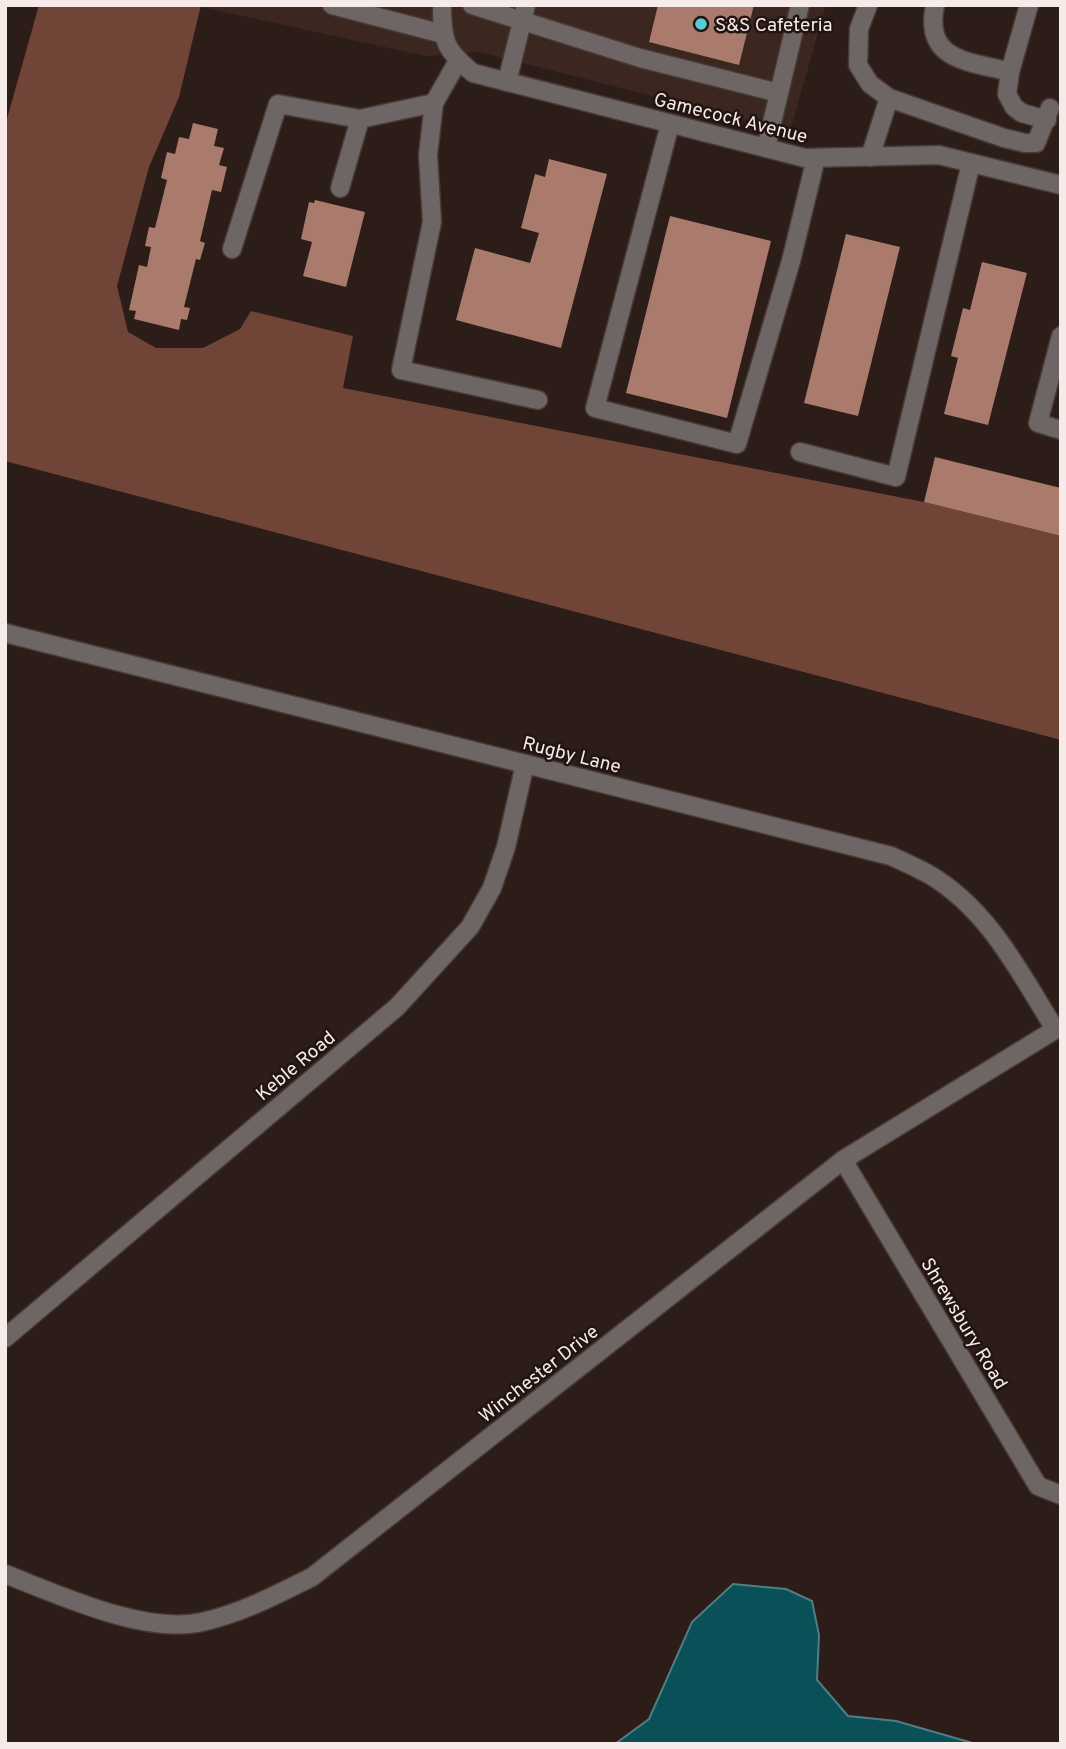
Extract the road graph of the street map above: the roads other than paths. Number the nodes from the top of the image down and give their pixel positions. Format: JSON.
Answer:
{"nodes":[{"id":1,"x":332,"y":5,"type":"edge"},
{"id":2,"x":442,"y":5,"type":"edge"},
{"id":3,"x":472,"y":5,"type":"edge"},
{"id":4,"x":800,"y":5,"type":"edge"},
{"id":5,"x":868,"y":5,"type":"edge"},
{"id":6,"x":936,"y":5,"type":"edge"},
{"id":7,"x":1029,"y":5,"type":"edge"},
{"id":8,"x":524,"y":13,"type":"edge"},
{"id":9,"x":443,"y":34,"type":"junction"},
{"id":10,"x":458,"y":61,"type":"junction"},
{"id":11,"x":1010,"y":72,"type":"junction"},
{"id":12,"x":507,"y":82,"type":"junction"},
{"id":13,"x":779,"y":93,"type":"junction"},
{"id":14,"x":889,"y":98,"type":"junction"},
{"id":15,"x":434,"y":103,"type":"junction"},
{"id":16,"x":360,"y":119,"type":"junction"},
{"id":17,"x":670,"y":124,"type":"junction"},
{"id":18,"x":766,"y":148,"type":"junction"},
{"id":19,"x":870,"y":157,"type":"junction"},
{"id":20,"x":816,"y":158,"type":"junction"},
{"id":21,"x":971,"y":163,"type":"junction"},
{"id":22,"x":1061,"y":185,"type":"edge"},
{"id":23,"x":340,"y":188,"type":"dead end"},
{"id":24,"x":232,"y":249,"type":"dead end"},
{"id":25,"x":1061,"y":336,"type":"edge"},
{"id":26,"x":538,"y":400,"type":"dead end"},
{"id":27,"x":1061,"y":430,"type":"edge"},
{"id":28,"x":800,"y":452,"type":"dead end"},
{"id":29,"x":5,"y":633,"type":"edge"},
{"id":30,"x":525,"y":764,"type":"junction"},
{"id":31,"x":1058,"y":1027,"type":"edge"},
{"id":32,"x":843,"y":1160,"type":"junction"},
{"id":33,"x":5,"y":1338,"type":"edge"},
{"id":34,"x":1061,"y":1495,"type":"edge"},
{"id":35,"x":5,"y":1574,"type":"edge"}],
"edges":[{"from":1,"to":9,"type":"street"},
{"from":2,"to":9,"type":"street"},
{"from":3,"to":8,"type":"street"},
{"from":4,"to":13,"type":"street"},
{"from":5,"to":14,"type":"street"},
{"from":6,"to":11,"type":"street"},
{"from":7,"to":11,"type":"street"},
{"from":8,"to":12,"type":"street"},
{"from":8,"to":13,"type":"street"},
{"from":9,"to":10,"type":"street"},
{"from":10,"to":12,"type":"street","name":"Gamecock Avenue"},
{"from":10,"to":15,"type":"street"},
{"from":11,"to":14,"type":"street"},
{"from":12,"to":17,"type":"street","name":"Gamecock Avenue"},
{"from":13,"to":18,"type":"street"},
{"from":14,"to":19,"type":"street"},
{"from":15,"to":16,"type":"street"},
{"from":15,"to":26,"type":"street"},
{"from":16,"to":23,"type":"street"},
{"from":16,"to":24,"type":"street"},
{"from":17,"to":18,"type":"street","name":"Gamecock Avenue"},
{"from":17,"to":20,"type":"street"},
{"from":18,"to":20,"type":"street","name":"Gamecock Avenue"},
{"from":19,"to":20,"type":"street","name":"Gamecock Avenue"},
{"from":19,"to":21,"type":"street","name":"Gamecock Avenue"},
{"from":21,"to":22,"type":"street","name":"Gamecock Avenue"},
{"from":21,"to":28,"type":"street"},
{"from":25,"to":27,"type":"street"},
{"from":29,"to":30,"type":"street","name":"Rugby Lane"},
{"from":30,"to":31,"type":"street","name":"Rugby Lane"},
{"from":30,"to":33,"type":"street","name":"Keble Road"},
{"from":31,"to":32,"type":"street","name":"Winchester Drive"},
{"from":32,"to":34,"type":"street","name":"Shrewsbury Road"},
{"from":32,"to":35,"type":"street","name":"Winchester Drive"}]}
